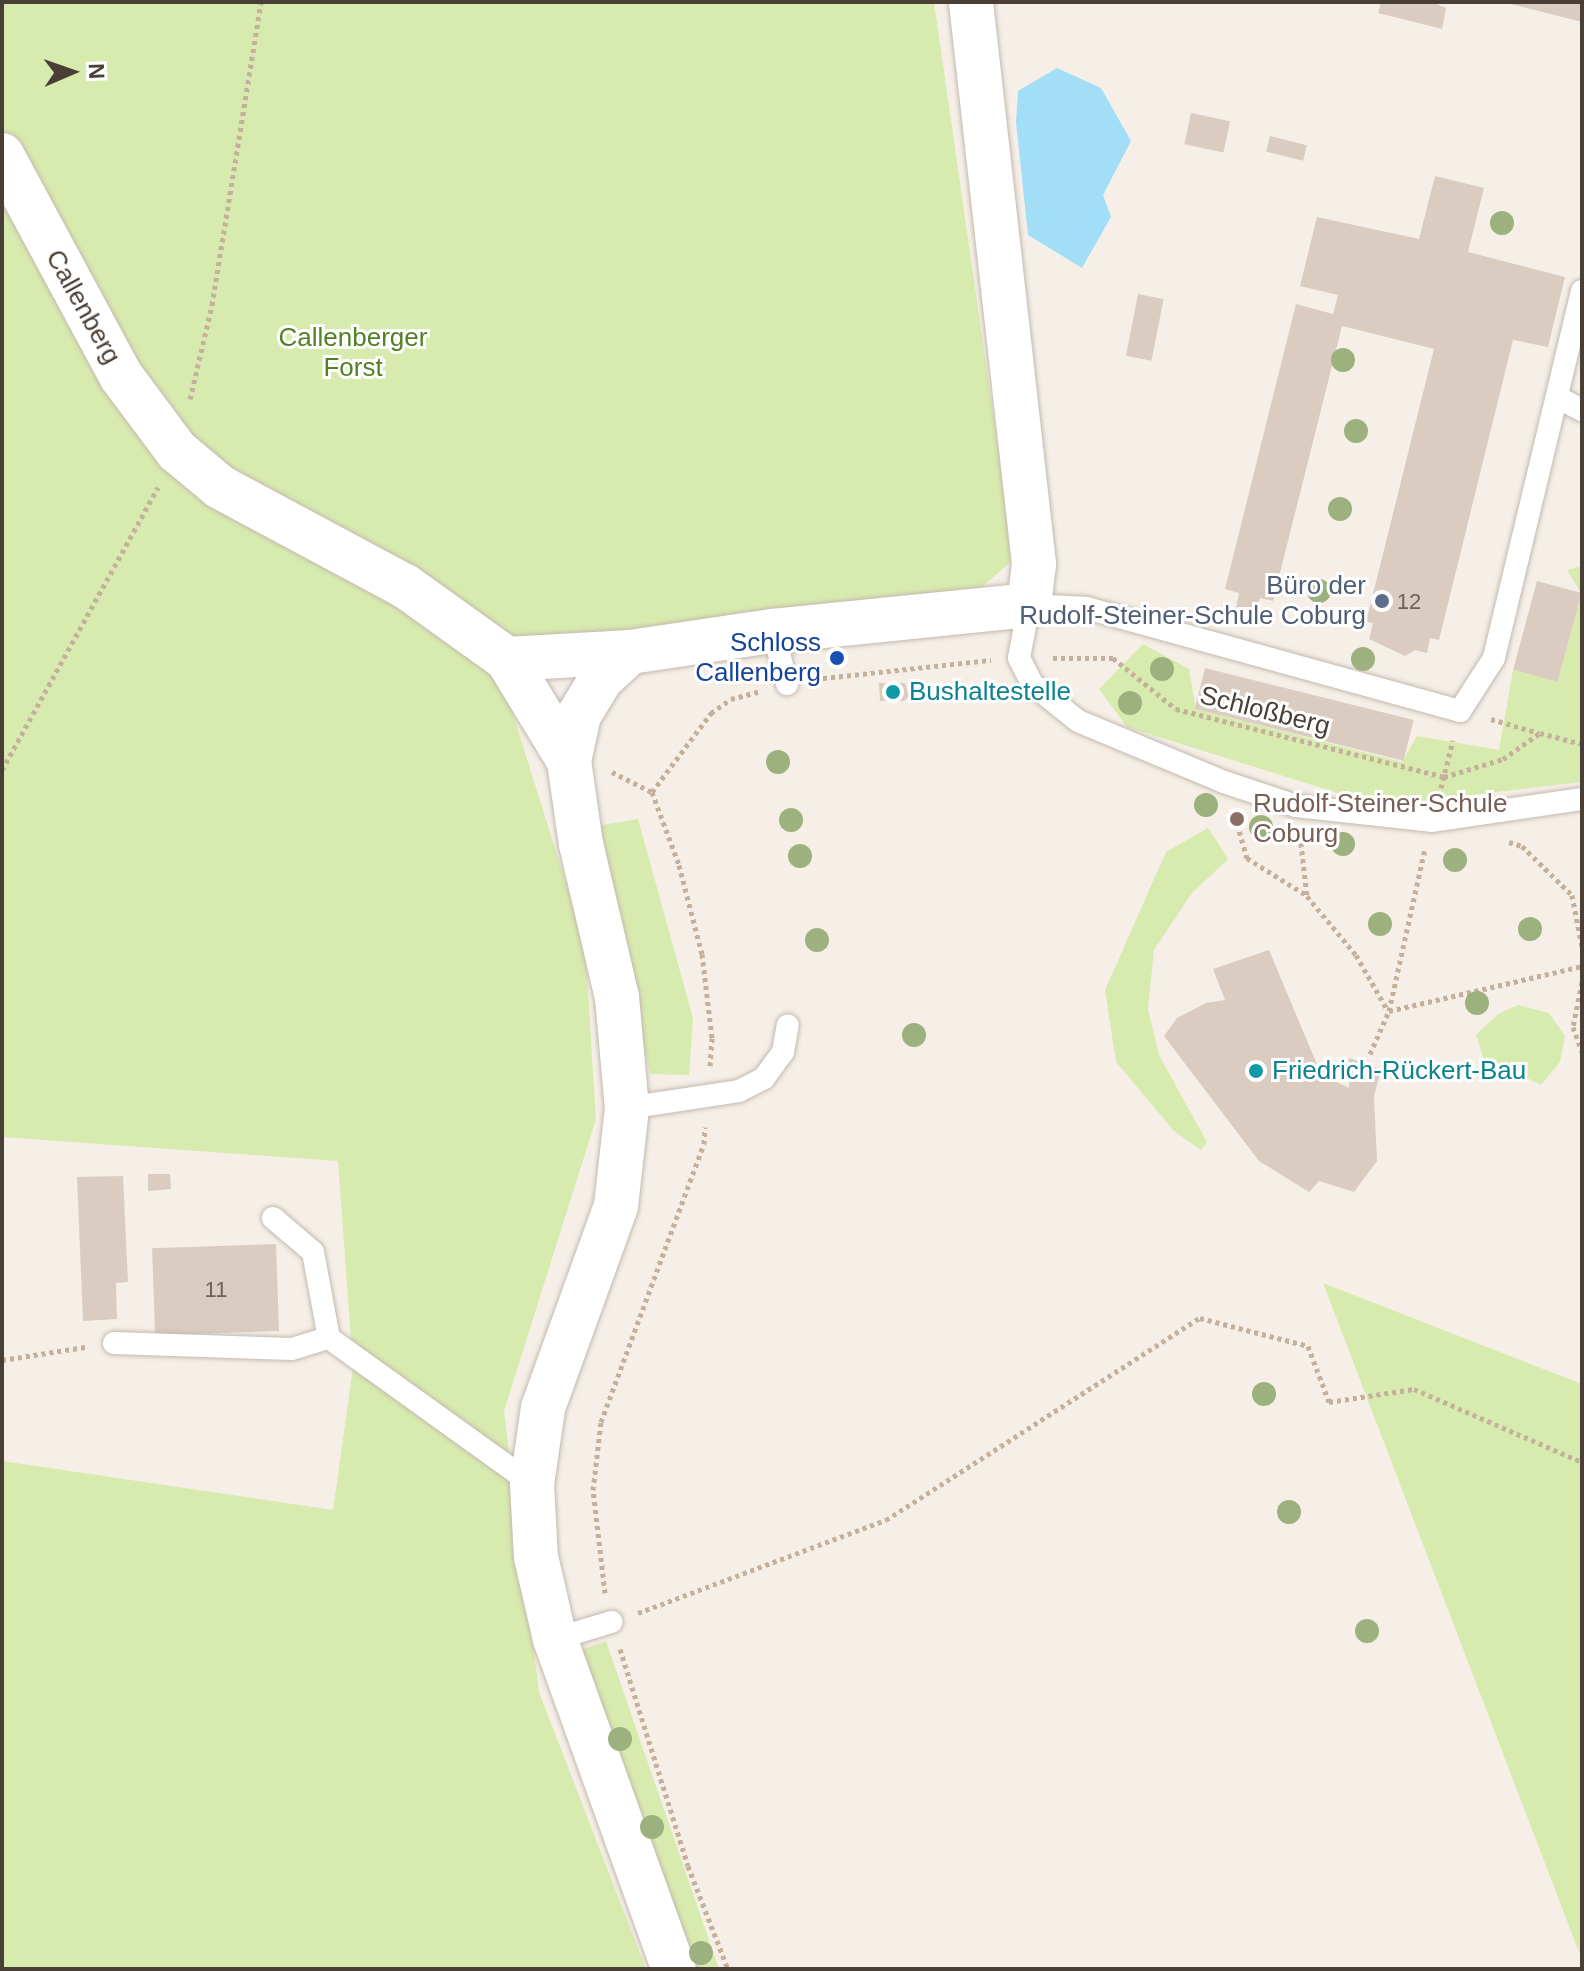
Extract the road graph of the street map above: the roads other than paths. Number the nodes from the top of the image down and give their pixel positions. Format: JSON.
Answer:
{"nodes":[{"id":1,"x":971,"y":2,"type":"edge"},
{"id":2,"x":2,"y":155,"type":"edge"},
{"id":3,"x":1582,"y":291,"type":"edge"},
{"id":4,"x":1559,"y":398,"type":"junction"},
{"id":5,"x":1582,"y":410,"type":"edge"},
{"id":6,"x":1029,"y":605,"type":"junction"},
{"id":7,"x":773,"y":631,"type":"junction"},
{"id":8,"x":630,"y":652,"type":"junction"},
{"id":9,"x":507,"y":659,"type":"junction"},
{"id":10,"x":787,"y":684,"type":"road end"},
{"id":11,"x":569,"y":761,"type":"junction"},
{"id":12,"x":1582,"y":799,"type":"edge"},
{"id":13,"x":788,"y":1025,"type":"dead end"},
{"id":14,"x":627,"y":1108,"type":"junction"},
{"id":15,"x":273,"y":1218,"type":"dead end"},
{"id":16,"x":329,"y":1338,"type":"junction"},
{"id":17,"x":114,"y":1343,"type":"road end"},
{"id":18,"x":532,"y":1484,"type":"junction"},
{"id":19,"x":611,"y":1622,"type":"road end"},
{"id":20,"x":555,"y":1639,"type":"junction"},
{"id":21,"x":674,"y":1969,"type":"edge"}],
"edges":[{"from":1,"to":6,"type":"street"},
{"from":2,"to":9,"type":"street","name":"Callenberg"},
{"from":3,"to":4,"type":"lane"},
{"from":4,"to":5,"type":"lane"},
{"from":4,"to":6,"type":"lane"},
{"from":6,"to":7,"type":"street"},
{"from":6,"to":12,"type":"lane"},
{"from":7,"to":8,"type":"street"},
{"from":7,"to":10,"type":"lane"},
{"from":8,"to":9,"type":"street"},
{"from":8,"to":11,"type":"street"},
{"from":9,"to":11,"type":"street"},
{"from":11,"to":14,"type":"street"},
{"from":13,"to":14,"type":"lane"},
{"from":14,"to":18,"type":"street"},
{"from":15,"to":16,"type":"lane"},
{"from":16,"to":17,"type":"lane"},
{"from":16,"to":18,"type":"lane"},
{"from":18,"to":20,"type":"street"},
{"from":19,"to":20,"type":"lane"},
{"from":20,"to":21,"type":"street"}]}
